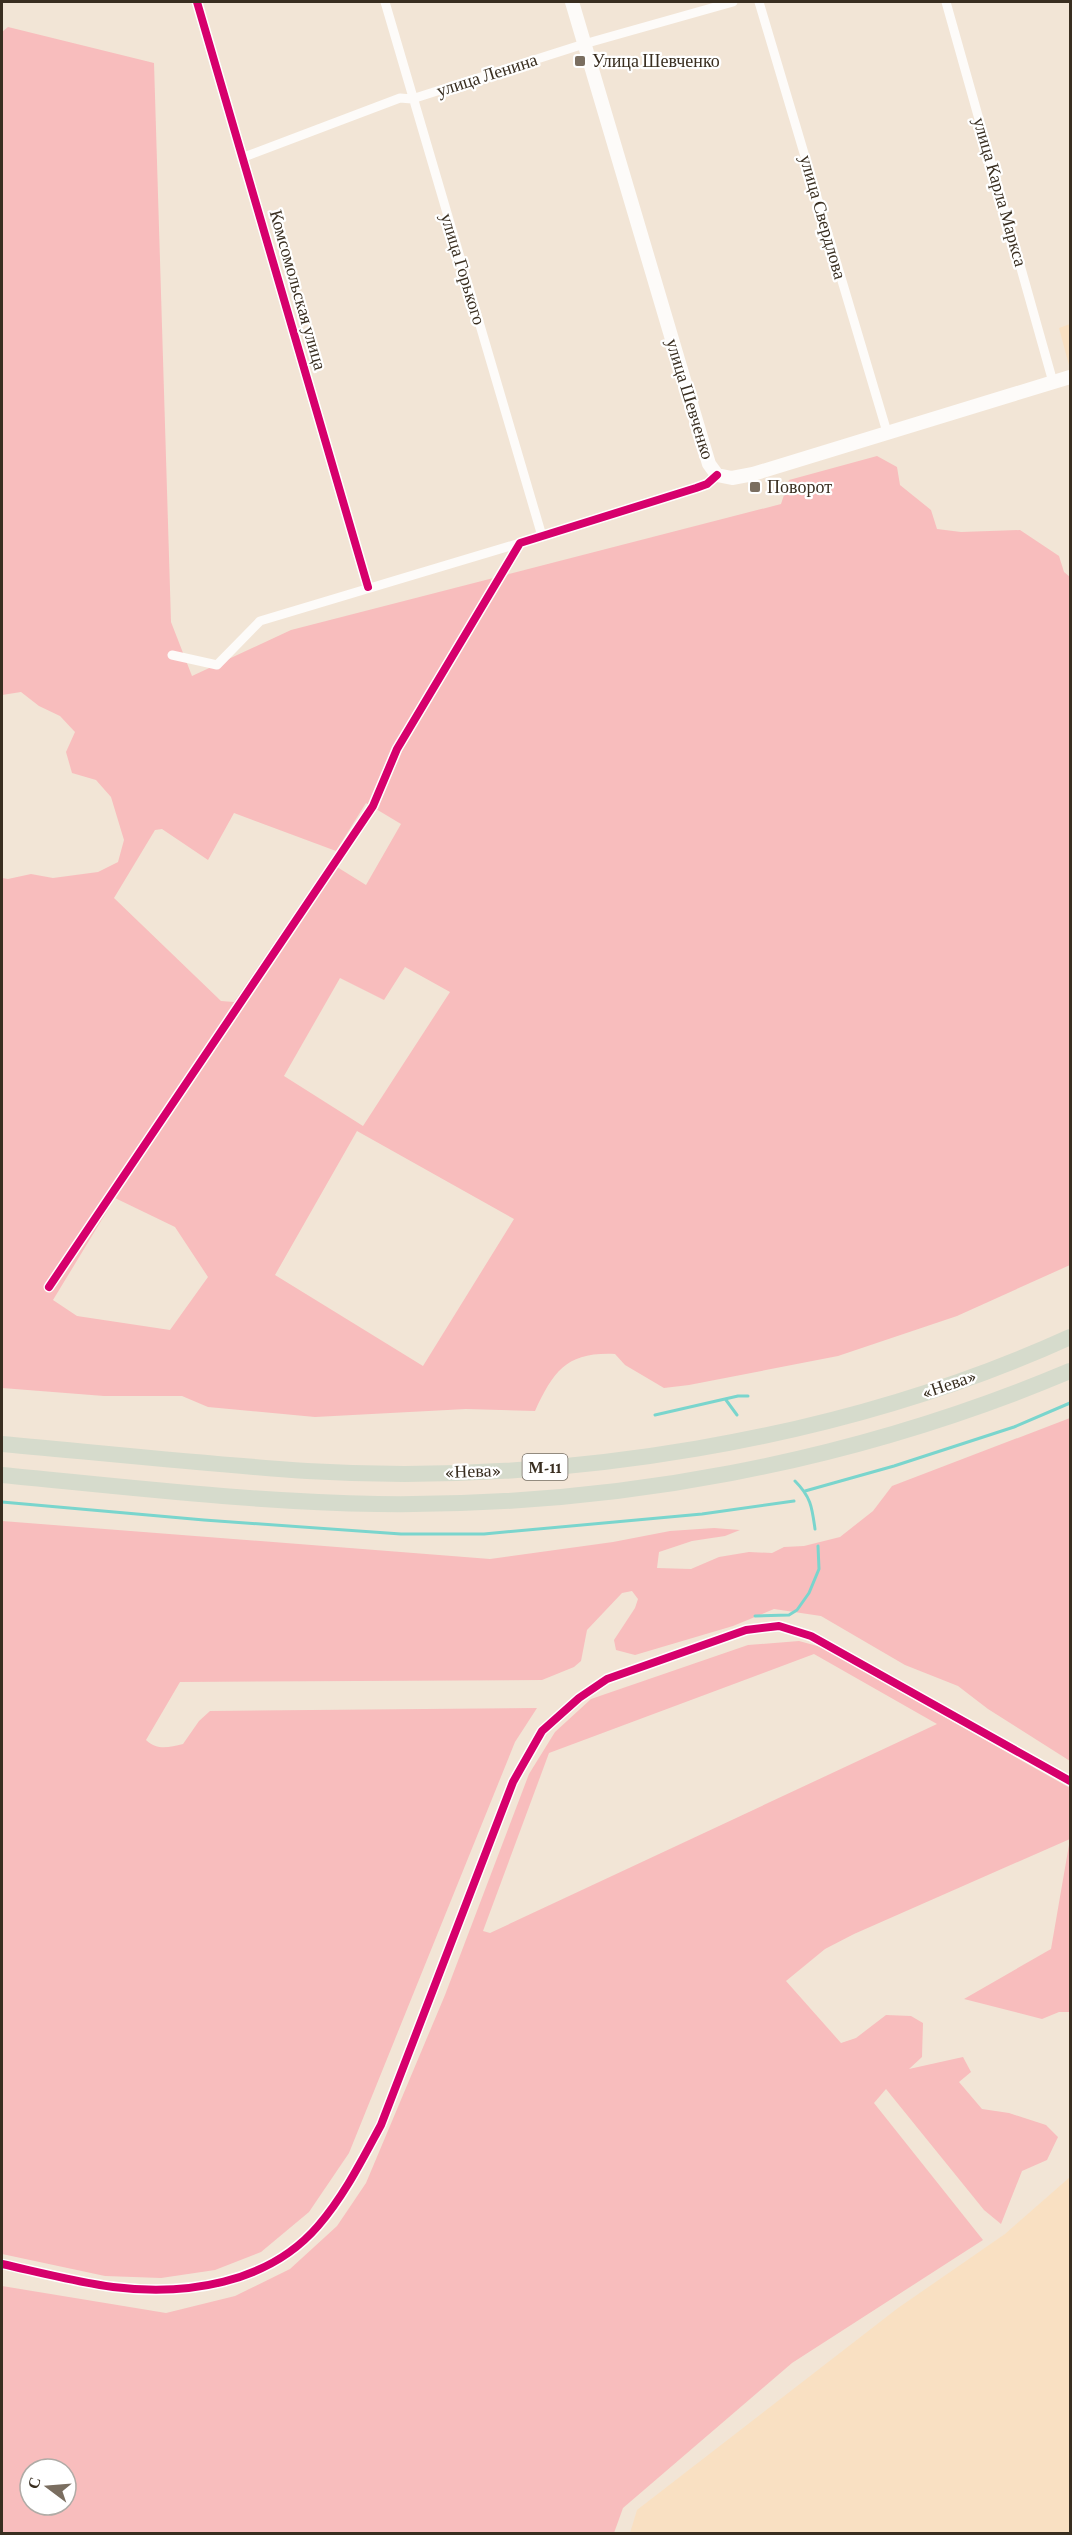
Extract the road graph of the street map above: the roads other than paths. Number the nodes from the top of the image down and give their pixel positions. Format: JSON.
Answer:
{"nodes":[{"id":1,"x":197,"y":2,"type":"edge"},
{"id":2,"x":385,"y":2,"type":"edge"},
{"id":3,"x":572,"y":2,"type":"edge"},
{"id":4,"x":733,"y":2,"type":"edge"},
{"id":5,"x":759,"y":2,"type":"edge"},
{"id":6,"x":946,"y":2,"type":"edge"},
{"id":7,"x":584,"y":44,"type":"junction"},
{"id":8,"x":412,"y":99,"type":"junction"},
{"id":9,"x":244,"y":157,"type":"junction"},
{"id":10,"x":1071,"y":377,"type":"edge"},
{"id":11,"x":1053,"y":382,"type":"junction"},
{"id":12,"x":887,"y":432,"type":"junction"},
{"id":13,"x":717,"y":475,"type":"junction"},
{"id":14,"x":542,"y":536,"type":"junction"},
{"id":15,"x":520,"y":543,"type":"junction"},
{"id":16,"x":368,"y":587,"type":"junction"},
{"id":17,"x":172,"y":655,"type":"dead end"},
{"id":18,"x":49,"y":1287,"type":"dead end"},
{"id":19,"x":1071,"y":1337,"type":"edge"},
{"id":20,"x":1071,"y":1371,"type":"edge"},
{"id":21,"x":2,"y":1444,"type":"edge"},
{"id":22,"x":2,"y":1475,"type":"edge"},
{"id":23,"x":1071,"y":1781,"type":"edge"},
{"id":24,"x":2,"y":2264,"type":"edge"}],
"edges":[{"from":1,"to":9,"type":"street","name":"Комсомольская улица"},
{"from":2,"to":8,"type":"street","name":"улица Горького"},
{"from":3,"to":7,"type":"main road","name":"улица Шевченко"},
{"from":4,"to":7,"type":"street","name":"улица Ленина"},
{"from":5,"to":12,"type":"street","name":"улица Свердлова"},
{"from":6,"to":11,"type":"street","name":"улица Карла Маркса"},
{"from":7,"to":8,"type":"street","name":"улица Ленина"},
{"from":7,"to":13,"type":"main road","name":"улица Шевченко"},
{"from":8,"to":9,"type":"street","name":"улица Ленина"},
{"from":8,"to":14,"type":"street","name":"улица Горького"},
{"from":9,"to":16,"type":"street","name":"Комсомольская улица"},
{"from":10,"to":11,"type":"main road","name":"улица Шевченко"},
{"from":11,"to":12,"type":"main road","name":"улица Шевченко"},
{"from":12,"to":13,"type":"main road","name":"улица Шевченко"},
{"from":13,"to":14,"type":"street"},
{"from":14,"to":15,"type":"street"},
{"from":15,"to":16,"type":"street"},
{"from":15,"to":18,"type":"street"},
{"from":16,"to":17,"type":"street"},
{"from":19,"to":21,"type":"highway","name":"«Нева»","number":"М-11"},
{"from":20,"to":22,"type":"highway","name":"«Нева»","number":"М-11"},
{"from":23,"to":24,"type":"street"}]}
